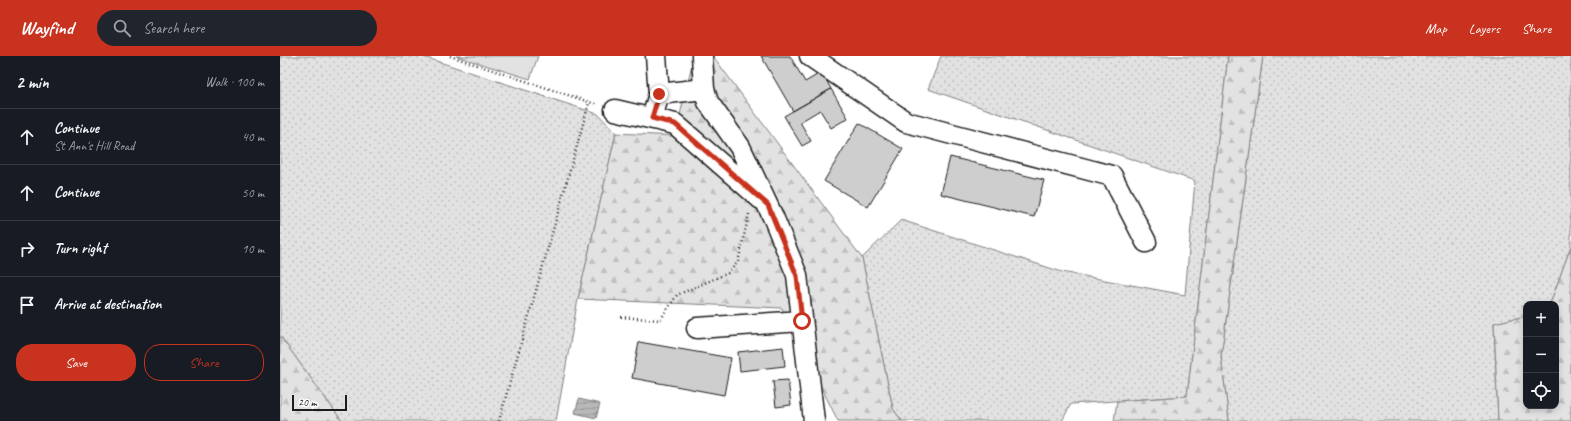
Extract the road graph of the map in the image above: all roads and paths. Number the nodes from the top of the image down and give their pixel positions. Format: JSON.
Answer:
{"nodes":[{"id":1,"x":450,"y":56,"type":"edge"},
{"id":2,"x":656,"y":56,"type":"edge"},
{"id":3,"x":702,"y":56,"type":"edge"},
{"id":4,"x":810,"y":56,"type":"edge"},
{"id":5,"x":704,"y":89,"type":"junction"},
{"id":6,"x":659,"y":94,"type":"junction"},
{"id":7,"x":589,"y":103,"type":"junction"},
{"id":8,"x":614,"y":110,"type":"joint"},
{"id":9,"x":652,"y":118,"type":"junction"},
{"id":10,"x":753,"y":192,"type":"junction"},
{"id":11,"x":768,"y":205,"type":"junction"},
{"id":12,"x":1146,"y":242,"type":"dead end"},
{"id":13,"x":621,"y":317,"type":"dead end"},
{"id":14,"x":802,"y":321,"type":"junction"},
{"id":15,"x":697,"y":328,"type":"dead end"},
{"id":16,"x":499,"y":421,"type":"edge"},
{"id":17,"x":814,"y":421,"type":"edge"}],
"edges":[{"from":1,"to":7,"type":"path"},
{"from":2,"to":6,"type":"street"},
{"from":3,"to":5,"type":"street"},
{"from":4,"to":12,"type":"street"},
{"from":5,"to":6,"type":"street"},
{"from":5,"to":11,"type":"street"},
{"from":6,"to":9,"type":"street"},
{"from":7,"to":8,"type":"path"},
{"from":7,"to":16,"type":"path"},
{"from":8,"to":9,"type":"street"},
{"from":9,"to":10,"type":"street"},
{"from":10,"to":11,"type":"street"},
{"from":10,"to":13,"type":"path"},
{"from":11,"to":14,"type":"street"},
{"from":14,"to":15,"type":"street"},
{"from":14,"to":17,"type":"street"}]}
